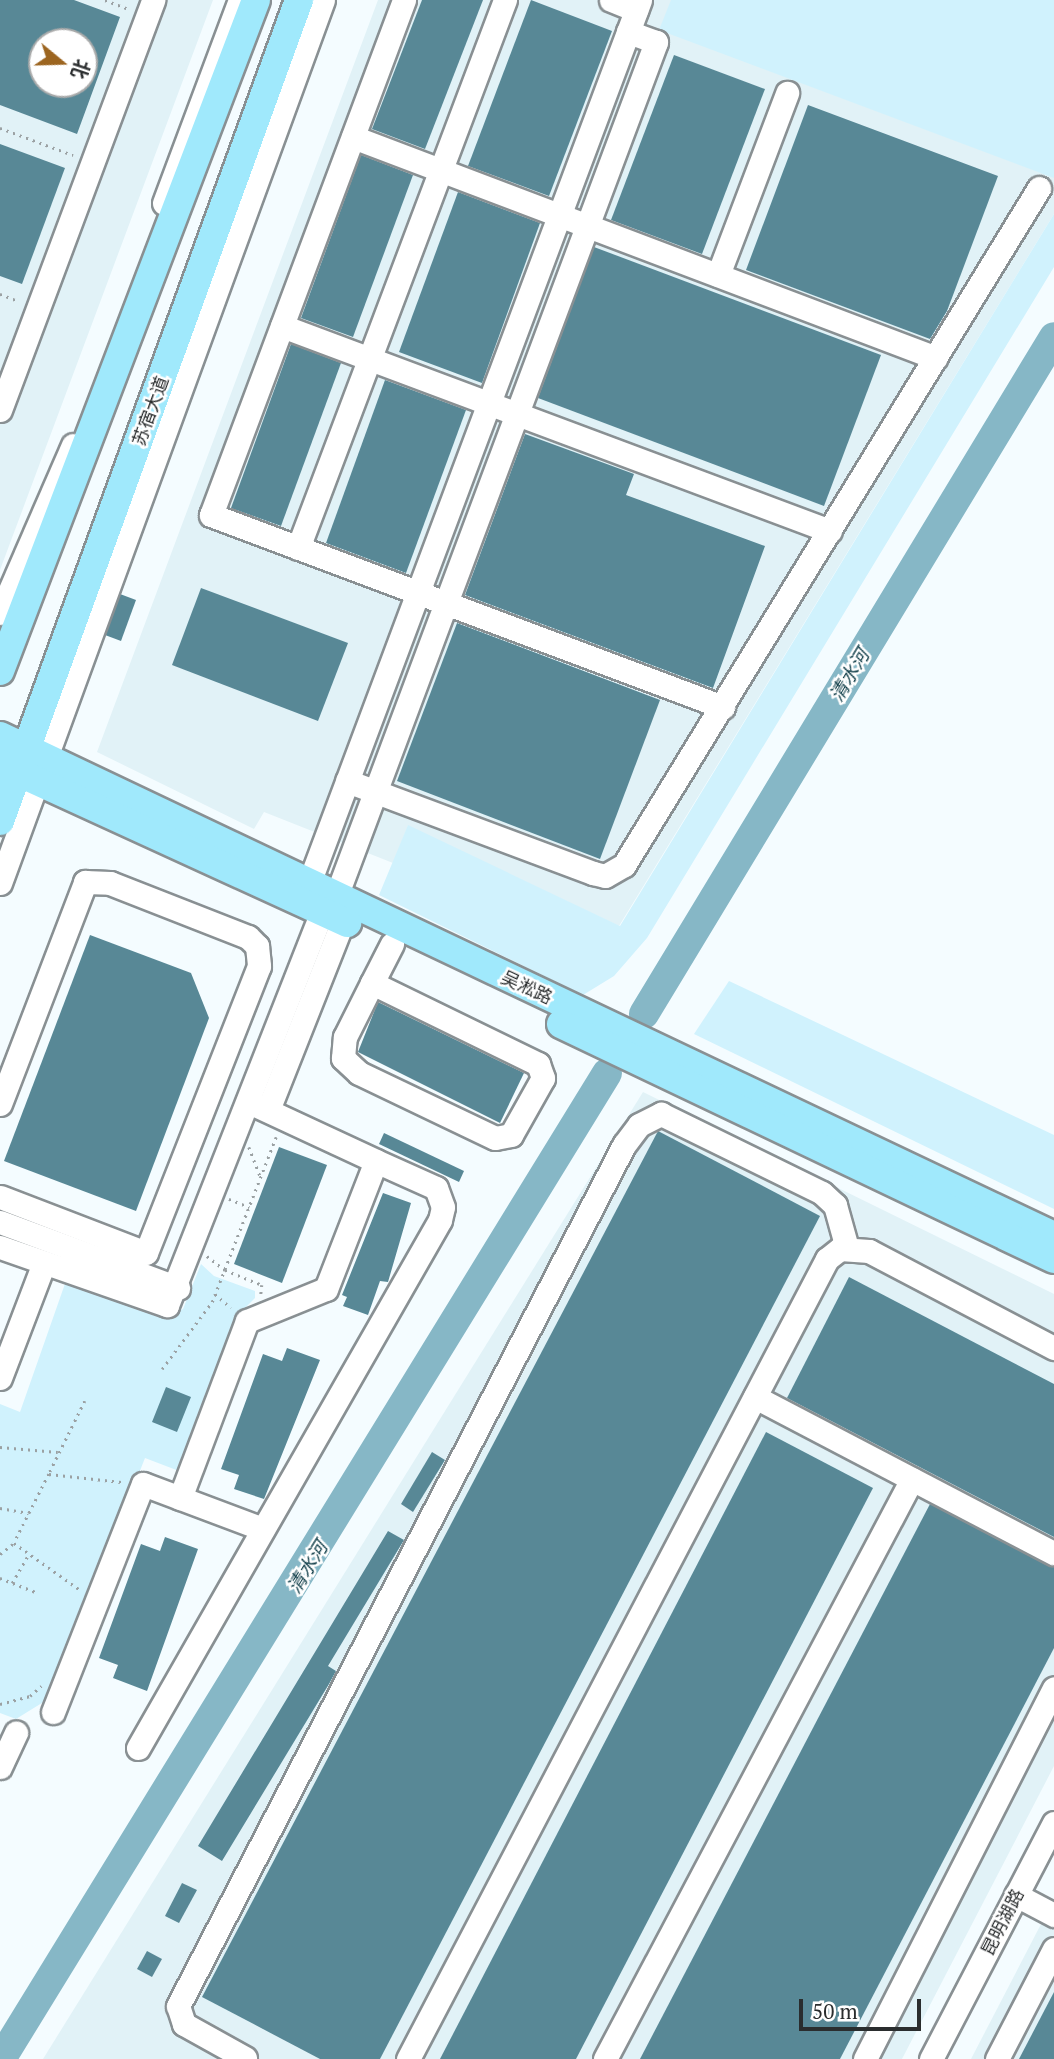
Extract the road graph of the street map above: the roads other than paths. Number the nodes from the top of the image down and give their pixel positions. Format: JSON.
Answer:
{"nodes":[{"id":1,"x":240,"y":0,"type":"edge"},
{"id":2,"x":256,"y":0,"type":"edge"},
{"id":3,"x":299,"y":0,"type":"edge"},
{"id":4,"x":323,"y":0,"type":"edge"},
{"id":5,"x":404,"y":0,"type":"edge"},
{"id":6,"x":505,"y":0,"type":"edge"},
{"id":7,"x":611,"y":0,"type":"edge"},
{"id":8,"x":638,"y":5,"type":"edge"},
{"id":9,"x":150,"y":8,"type":"edge"},
{"id":10,"x":628,"y":32,"type":"junction"},
{"id":11,"x":787,"y":93,"type":"dead end"},
{"id":12,"x":353,"y":137,"type":"junction"},
{"id":13,"x":441,"y":170,"type":"junction"},
{"id":14,"x":1040,"y":188,"type":"dead end"},
{"id":15,"x":559,"y":215,"type":"junction"},
{"id":16,"x":587,"y":226,"type":"junction"},
{"id":17,"x":718,"y":275,"type":"junction"},
{"id":18,"x":282,"y":326,"type":"junction"},
{"id":19,"x":936,"y":358,"type":"junction"},
{"id":20,"x":370,"y":359,"type":"junction"},
{"id":21,"x":489,"y":403,"type":"junction"},
{"id":22,"x":0,"y":410,"type":"edge"},
{"id":23,"x":517,"y":414,"type":"junction"},
{"id":24,"x":830,"y":531,"type":"junction"},
{"id":25,"x":298,"y":548,"type":"junction"},
{"id":26,"x":418,"y":593,"type":"junction"},
{"id":27,"x":446,"y":603,"type":"junction"},
{"id":28,"x":0,"y":613,"type":"edge"},
{"id":29,"x":0,"y":671,"type":"edge"},
{"id":30,"x":723,"y":707,"type":"junction"},
{"id":31,"x":0,"y":736,"type":"edge"},
{"id":32,"x":27,"y":764,"type":"edge"},
{"id":33,"x":347,"y":781,"type":"junction"},
{"id":34,"x":375,"y":792,"type":"junction"},
{"id":35,"x":0,"y":821,"type":"edge"},
{"id":36,"x":0,"y":883,"type":"edge"},
{"id":37,"x":327,"y":903,"type":"junction"},
{"id":38,"x":392,"y":944,"type":"junction"},
{"id":39,"x":372,"y":984,"type":"junction"},
{"id":40,"x":0,"y":1104,"type":"edge"},
{"id":41,"x":267,"y":1110,"type":"junction"},
{"id":42,"x":376,"y":1161,"type":"junction"},
{"id":43,"x":0,"y":1197,"type":"edge"},
{"id":44,"x":0,"y":1222,"type":"edge"},
{"id":45,"x":1054,"y":1236,"type":"edge"},
{"id":46,"x":0,"y":1247,"type":"edge"},
{"id":47,"x":847,"y":1248,"type":"junction"},
{"id":48,"x":64,"y":1252,"type":"junction"},
{"id":49,"x":1054,"y":1259,"type":"edge"},
{"id":50,"x":1054,"y":1348,"type":"edge"},
{"id":51,"x":0,"y":1378,"type":"edge"},
{"id":52,"x":755,"y":1397,"type":"junction"},
{"id":53,"x":912,"y":1479,"type":"junction"},
{"id":54,"x":180,"y":1498,"type":"junction"},
{"id":55,"x":263,"y":1529,"type":"junction"},
{"id":56,"x":1054,"y":1553,"type":"edge"},
{"id":57,"x":1054,"y":1688,"type":"edge"},
{"id":58,"x":53,"y":1713,"type":"dead end"},
{"id":59,"x":16,"y":1732,"type":"dead end"},
{"id":60,"x":138,"y":1748,"type":"dead end"},
{"id":61,"x":0,"y":1767,"type":"edge"},
{"id":62,"x":1054,"y":1823,"type":"edge"},
{"id":63,"x":1016,"y":1895,"type":"junction"},
{"id":64,"x":1054,"y":1915,"type":"edge"},
{"id":65,"x":1054,"y":1950,"type":"edge"},
{"id":66,"x":246,"y":2059,"type":"edge"},
{"id":67,"x":408,"y":2059,"type":"edge"},
{"id":68,"x":605,"y":2059,"type":"edge"},
{"id":69,"x":865,"y":2059,"type":"edge"},
{"id":70,"x":931,"y":2059,"type":"edge"},
{"id":71,"x":997,"y":2059,"type":"edge"}],
"edges":[{"from":1,"to":28,"type":"street"},
{"from":2,"to":29,"type":"main road"},
{"from":3,"to":32,"type":"main road","name":"苏宿大道"},
{"from":4,"to":32,"type":"street"},
{"from":5,"to":12,"type":"street"},
{"from":6,"to":13,"type":"street"},
{"from":7,"to":8,"type":"street"},
{"from":8,"to":10,"type":"street"},
{"from":9,"to":22,"type":"street"},
{"from":10,"to":15,"type":"street"},
{"from":10,"to":16,"type":"street"},
{"from":11,"to":17,"type":"street"},
{"from":12,"to":13,"type":"street"},
{"from":12,"to":18,"type":"street"},
{"from":13,"to":15,"type":"street"},
{"from":13,"to":20,"type":"street"},
{"from":14,"to":19,"type":"street"},
{"from":15,"to":16,"type":"street"},
{"from":15,"to":21,"type":"street"},
{"from":16,"to":17,"type":"street"},
{"from":16,"to":23,"type":"street"},
{"from":17,"to":19,"type":"street"},
{"from":18,"to":20,"type":"street"},
{"from":18,"to":25,"type":"street"},
{"from":19,"to":24,"type":"street"},
{"from":20,"to":21,"type":"street"},
{"from":20,"to":25,"type":"street"},
{"from":21,"to":23,"type":"street"},
{"from":21,"to":26,"type":"street"},
{"from":23,"to":24,"type":"street"},
{"from":23,"to":27,"type":"street"},
{"from":24,"to":30,"type":"street"},
{"from":25,"to":26,"type":"street"},
{"from":26,"to":27,"type":"street"},
{"from":26,"to":33,"type":"street"},
{"from":27,"to":30,"type":"street"},
{"from":27,"to":34,"type":"street"},
{"from":30,"to":34,"type":"street"},
{"from":31,"to":32,"type":"main road","name":"吴淞路"},
{"from":32,"to":35,"type":"main road","name":"苏宿大道"},
{"from":32,"to":36,"type":"street"},
{"from":32,"to":37,"type":"main road","name":"吴淞路"},
{"from":33,"to":34,"type":"street"},
{"from":33,"to":37,"type":"street"},
{"from":34,"to":37,"type":"street"},
{"from":37,"to":38,"type":"main road","name":"吴淞路"},
{"from":37,"to":41,"type":"street"},
{"from":37,"to":45,"type":"main road","name":"吴淞路"},
{"from":38,"to":39,"type":"street"},
{"from":38,"to":49,"type":"main road","name":"吴淞路"},
{"from":39,"to":39,"type":"street"},
{"from":40,"to":48,"type":"street"},
{"from":41,"to":42,"type":"street"},
{"from":41,"to":48,"type":"street"},
{"from":42,"to":54,"type":"street"},
{"from":42,"to":55,"type":"street"},
{"from":43,"to":48,"type":"street"},
{"from":44,"to":48,"type":"street"},
{"from":46,"to":48,"type":"street"},
{"from":47,"to":50,"type":"street"},
{"from":47,"to":52,"type":"street"},
{"from":47,"to":66,"type":"street"},
{"from":48,"to":51,"type":"street"},
{"from":52,"to":53,"type":"street"},
{"from":52,"to":67,"type":"street"},
{"from":53,"to":56,"type":"street"},
{"from":53,"to":68,"type":"street"},
{"from":54,"to":55,"type":"street"},
{"from":54,"to":58,"type":"street"},
{"from":55,"to":60,"type":"street"},
{"from":57,"to":69,"type":"street"},
{"from":59,"to":61,"type":"street"},
{"from":62,"to":63,"type":"street","name":"昆明湖路"},
{"from":63,"to":64,"type":"street"},
{"from":63,"to":70,"type":"street","name":"昆明湖路"},
{"from":65,"to":71,"type":"street"}]}
